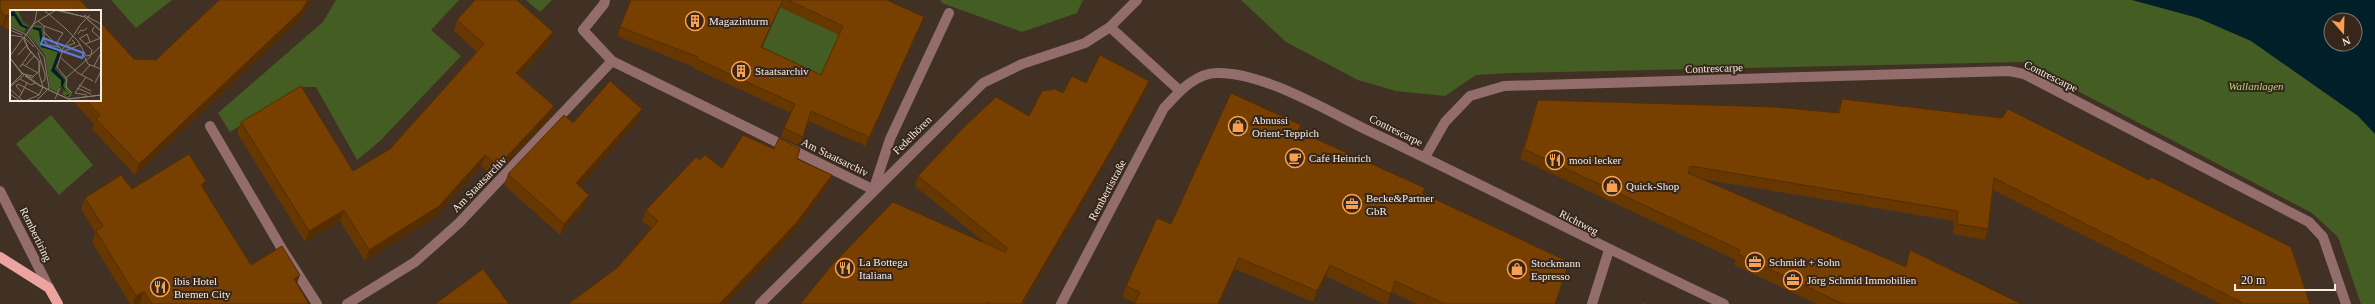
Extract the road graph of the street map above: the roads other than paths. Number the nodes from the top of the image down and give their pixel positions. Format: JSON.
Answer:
{"nodes":[{"id":1,"x":605,"y":0,"type":"edge"},
{"id":2,"x":1137,"y":0,"type":"edge"},
{"id":3,"x":949,"y":12,"type":"dead end"},
{"id":4,"x":1110,"y":27,"type":"junction"},
{"id":5,"x":612,"y":61,"type":"junction"},
{"id":6,"x":1180,"y":90,"type":"junction"},
{"id":7,"x":210,"y":126,"type":"dead end"},
{"id":8,"x":1425,"y":158,"type":"junction"},
{"id":9,"x":874,"y":190,"type":"junction"},
{"id":10,"x":0,"y":191,"type":"edge"},
{"id":11,"x":1609,"y":250,"type":"junction"},
{"id":12,"x":0,"y":257,"type":"edge"},
{"id":13,"x":49,"y":288,"type":"junction"},
{"id":14,"x":58,"y":304,"type":"edge"},
{"id":15,"x":317,"y":304,"type":"edge"},
{"id":16,"x":347,"y":304,"type":"edge"},
{"id":17,"x":760,"y":304,"type":"edge"},
{"id":18,"x":1061,"y":304,"type":"edge"},
{"id":19,"x":1592,"y":304,"type":"edge"},
{"id":20,"x":1724,"y":304,"type":"edge"},
{"id":21,"x":2346,"y":304,"type":"edge"}],
"edges":[{"from":1,"to":5,"type":"street","name":"Am Staatsarchiv"},
{"from":2,"to":4,"type":"street"},
{"from":3,"to":9,"type":"street","name":"Am Staatsarchiv"},
{"from":4,"to":6,"type":"street"},
{"from":4,"to":9,"type":"street","name":"Fedelhören"},
{"from":5,"to":9,"type":"street","name":"Am Staatsarchiv"},
{"from":5,"to":16,"type":"street","name":"Am Staatsarchiv"},
{"from":6,"to":8,"type":"street","name":"Contrescarpe"},
{"from":6,"to":18,"type":"street","name":"Rembertistraße"},
{"from":7,"to":15,"type":"street"},
{"from":8,"to":11,"type":"street","name":"Richtweg"},
{"from":8,"to":21,"type":"street","name":"Contrescarpe"},
{"from":9,"to":17,"type":"street","name":"Fedelhören"},
{"from":10,"to":13,"type":"street","name":"Rembertiring"},
{"from":11,"to":19,"type":"street"},
{"from":11,"to":20,"type":"street","name":"Richtweg"},
{"from":12,"to":13,"type":"main road","name":"Rembertiring"},
{"from":13,"to":14,"type":"main road","name":"Rembertiring"}]}
